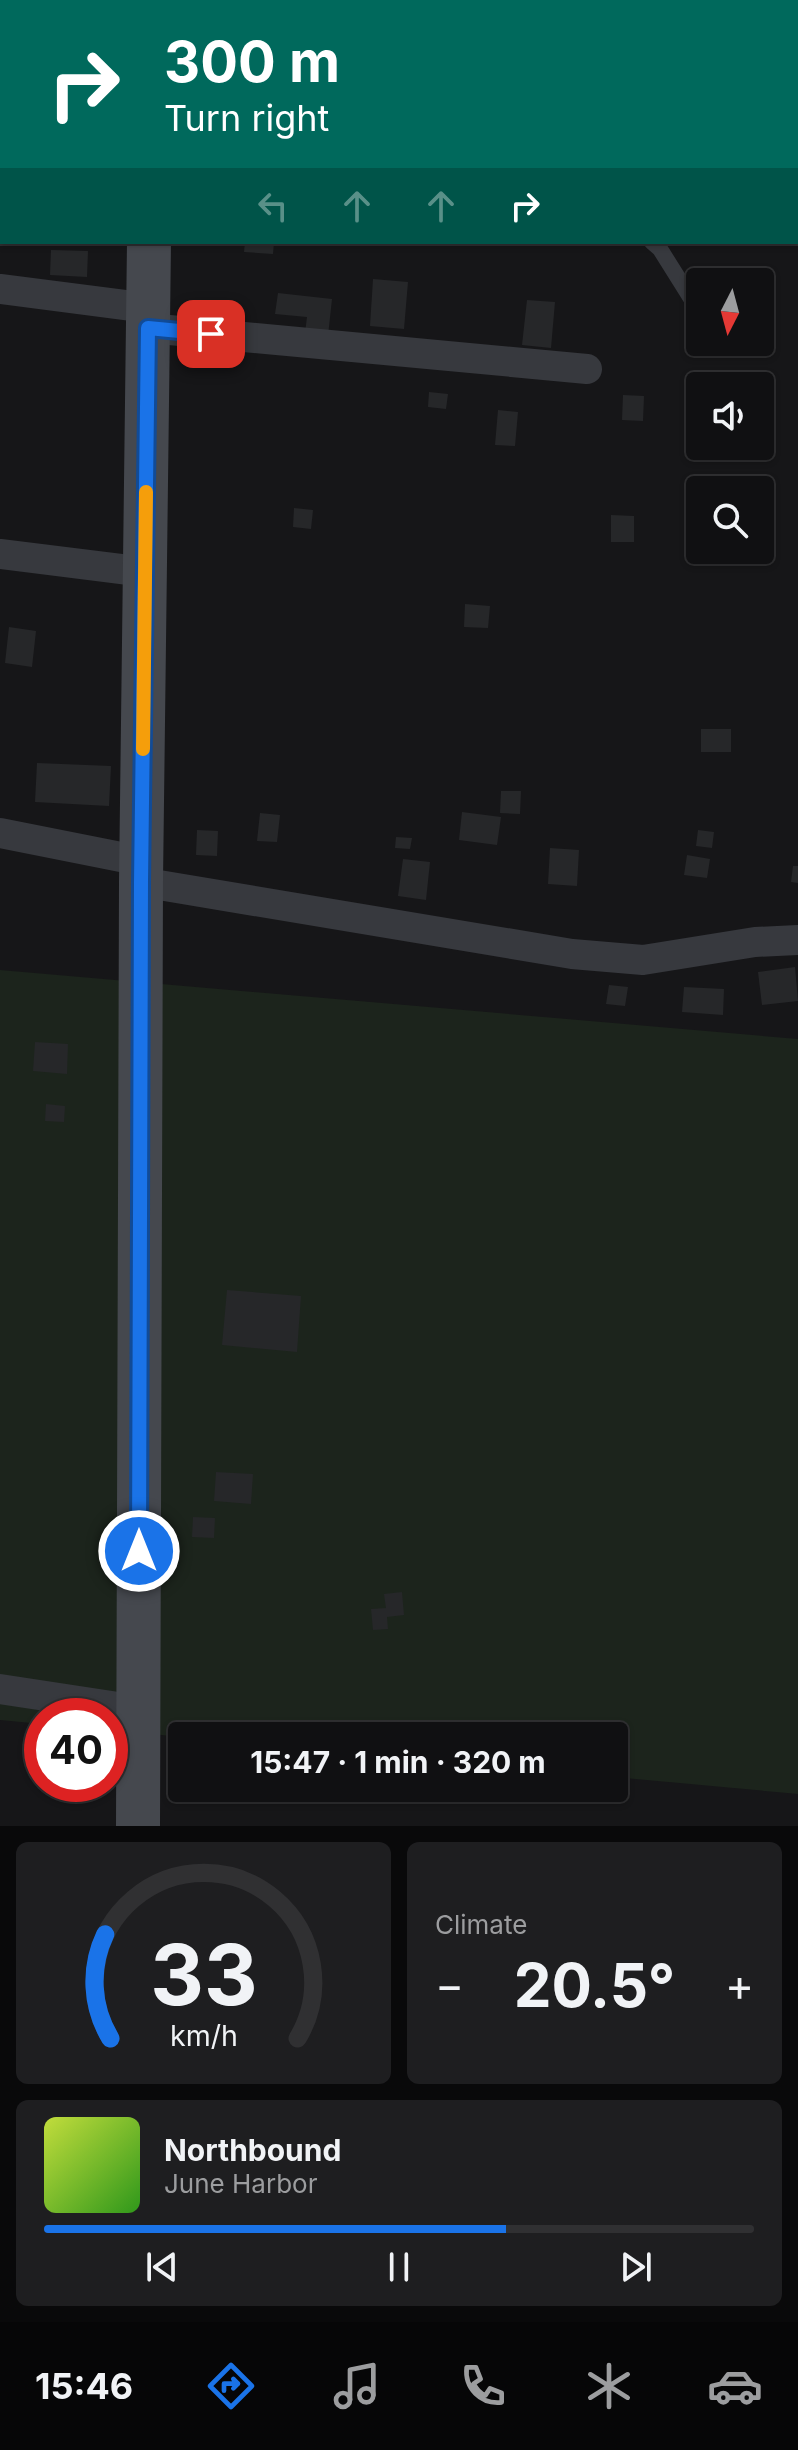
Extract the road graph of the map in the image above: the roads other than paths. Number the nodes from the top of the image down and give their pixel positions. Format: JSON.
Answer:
{"nodes":[{"id":1,"x":149,"y":244,"type":"edge"},
{"id":2,"x":654,"y":244,"type":"edge"},
{"id":3,"x":0,"y":289,"type":"edge"},
{"id":4,"x":686,"y":290,"type":"edge"},
{"id":5,"x":148,"y":318,"type":"junction"},
{"id":6,"x":587,"y":369,"type":"dead end"},
{"id":7,"x":0,"y":554,"type":"edge"},
{"id":8,"x":145,"y":572,"type":"junction"},
{"id":9,"x":0,"y":833,"type":"edge"},
{"id":10,"x":141,"y":871,"type":"junction"},
{"id":11,"x":798,"y":940,"type":"edge"},
{"id":12,"x":0,"y":1689,"type":"edge"},
{"id":13,"x":138,"y":1710,"type":"junction"},
{"id":14,"x":138,"y":1826,"type":"edge"}],
"edges":[{"from":1,"to":5,"type":"street"},
{"from":2,"to":4,"type":"lane"},
{"from":3,"to":5,"type":"street"},
{"from":5,"to":6,"type":"street"},
{"from":5,"to":8,"type":"street"},
{"from":7,"to":8,"type":"street"},
{"from":8,"to":10,"type":"street"},
{"from":9,"to":10,"type":"street"},
{"from":10,"to":11,"type":"street"},
{"from":10,"to":13,"type":"street"},
{"from":12,"to":13,"type":"street"},
{"from":13,"to":14,"type":"street"}]}
